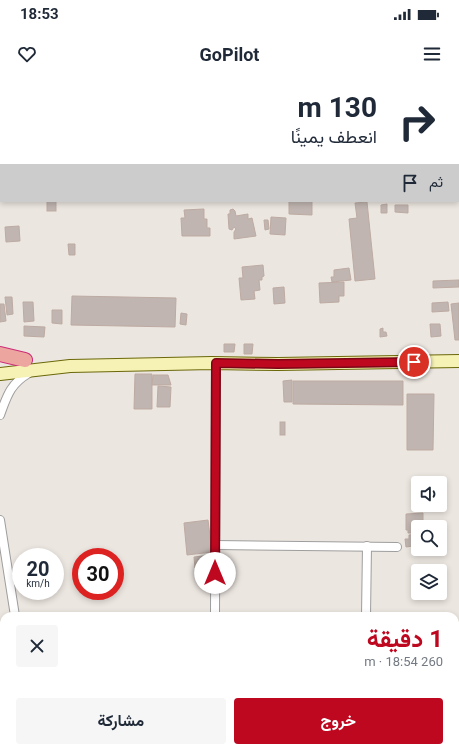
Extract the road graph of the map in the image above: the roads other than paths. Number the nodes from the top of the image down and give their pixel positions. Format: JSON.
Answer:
{"nodes":[{"id":1,"x":0,"y":354,"type":"edge"},
{"id":2,"x":0,"y":358,"type":"edge"},
{"id":3,"x":459,"y":361,"type":"edge"},
{"id":4,"x":216,"y":363,"type":"junction"},
{"id":5,"x":29,"y":366,"type":"junction"},
{"id":6,"x":0,"y":374,"type":"edge"},
{"id":7,"x":0,"y":415,"type":"edge"},
{"id":8,"x":0,"y":520,"type":"edge"},
{"id":9,"x":215,"y":544,"type":"junction"},
{"id":10,"x":367,"y":546,"type":"junction"},
{"id":11,"x":398,"y":546,"type":"dead end"},
{"id":12,"x":14,"y":612,"type":"edge"},
{"id":13,"x":215,"y":612,"type":"edge"},
{"id":14,"x":366,"y":612,"type":"edge"}],
"edges":[{"from":1,"to":5,"type":"highway"},
{"from":2,"to":5,"type":"main road"},
{"from":3,"to":4,"type":"main road"},
{"from":4,"to":5,"type":"main road"},
{"from":4,"to":9,"type":"street"},
{"from":5,"to":6,"type":"main road"},
{"from":5,"to":7,"type":"street"},
{"from":8,"to":12,"type":"street"},
{"from":9,"to":10,"type":"street"},
{"from":9,"to":13,"type":"street"},
{"from":10,"to":11,"type":"street"},
{"from":10,"to":14,"type":"street"}]}
